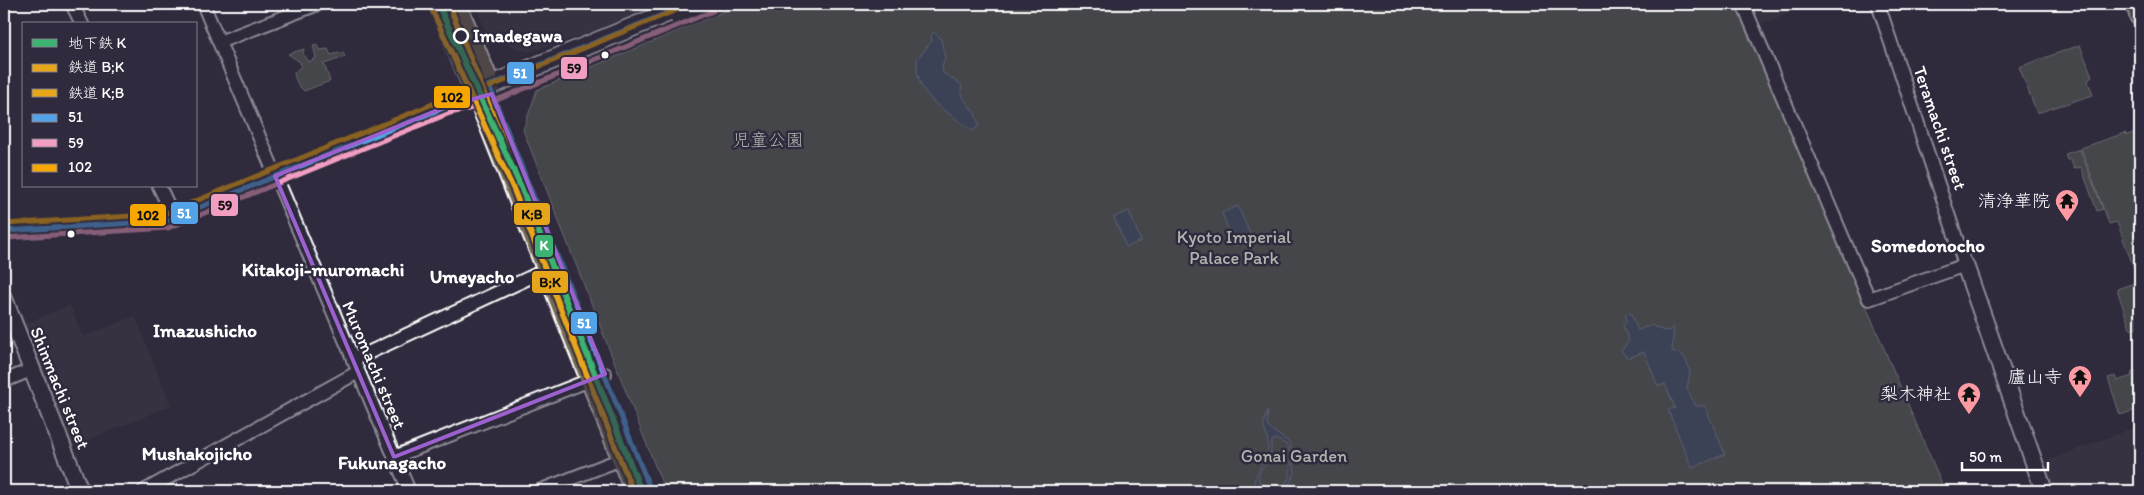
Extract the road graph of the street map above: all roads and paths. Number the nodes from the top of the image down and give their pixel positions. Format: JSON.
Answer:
{"nodes":[{"id":1,"x":72,"y":4,"type":"edge"},
{"id":2,"x":203,"y":4,"type":"edge"},
{"id":3,"x":318,"y":4,"type":"edge"},
{"id":4,"x":439,"y":4,"type":"edge"},
{"id":5,"x":455,"y":4,"type":"edge"},
{"id":6,"x":689,"y":4,"type":"edge"},
{"id":7,"x":710,"y":4,"type":"edge"},
{"id":8,"x":1743,"y":4,"type":"edge"},
{"id":9,"x":1878,"y":4,"type":"edge"},
{"id":10,"x":2136,"y":4,"type":"edge"},
{"id":11,"x":2140,"y":15,"type":"edge"},
{"id":12,"x":81,"y":22,"type":"edge"},
{"id":13,"x":219,"y":42,"type":"junction"},
{"id":14,"x":484,"y":92,"type":"junction"},
{"id":15,"x":276,"y":176,"type":"junction"},
{"id":16,"x":160,"y":188,"type":"edge"},
{"id":17,"x":174,"y":218,"type":"junction"},
{"id":18,"x":4,"y":231,"type":"edge"},
{"id":19,"x":1966,"y":265,"type":"junction"},
{"id":20,"x":548,"y":269,"type":"junction"},
{"id":21,"x":4,"y":298,"type":"edge"},
{"id":22,"x":355,"y":366,"type":"junction"},
{"id":23,"x":30,"y":370,"type":"junction"},
{"id":24,"x":598,"y":376,"type":"junction"},
{"id":25,"x":4,"y":381,"type":"edge"},
{"id":26,"x":394,"y":457,"type":"junction"},
{"id":27,"x":624,"y":458,"type":"junction"},
{"id":28,"x":80,"y":491,"type":"edge"},
{"id":29,"x":144,"y":491,"type":"edge"},
{"id":30,"x":409,"y":491,"type":"edge"},
{"id":31,"x":540,"y":491,"type":"edge"},
{"id":32,"x":636,"y":491,"type":"edge"},
{"id":33,"x":651,"y":491,"type":"edge"},
{"id":34,"x":2044,"y":491,"type":"edge"}],
"edges":[{"from":1,"to":12,"type":"street"},
{"from":2,"to":13,"type":"street","name":"Muromachi street"},
{"from":3,"to":13,"type":"street"},
{"from":4,"to":14,"type":"highway"},
{"from":5,"to":14,"type":"highway"},
{"from":6,"to":14,"type":"main road"},
{"from":7,"to":14,"type":"main road"},
{"from":8,"to":19,"type":"street"},
{"from":9,"to":19,"type":"street","name":"Teramachi street"},
{"from":10,"to":11,"type":"main road"},
{"from":13,"to":15,"type":"street","name":"Muromachi street"},
{"from":14,"to":15,"type":"main road"},
{"from":14,"to":20,"type":"highway"},
{"from":14,"to":24,"type":"highway"},
{"from":15,"to":17,"type":"main road"},
{"from":15,"to":22,"type":"street","name":"Muromachi street"},
{"from":16,"to":17,"type":"street"},
{"from":17,"to":18,"type":"main road"},
{"from":19,"to":34,"type":"street","name":"Teramachi street"},
{"from":20,"to":22,"type":"street"},
{"from":20,"to":24,"type":"highway"},
{"from":21,"to":23,"type":"street","name":"Shinmachi street"},
{"from":22,"to":26,"type":"street","name":"Muromachi street"},
{"from":22,"to":29,"type":"street"},
{"from":23,"to":25,"type":"street"},
{"from":23,"to":28,"type":"street","name":"Shinmachi street"},
{"from":24,"to":26,"type":"street"},
{"from":24,"to":27,"type":"highway"},
{"from":24,"to":33,"type":"highway"},
{"from":26,"to":30,"type":"street","name":"Muromachi street"},
{"from":27,"to":31,"type":"street"},
{"from":27,"to":32,"type":"highway"}]}
